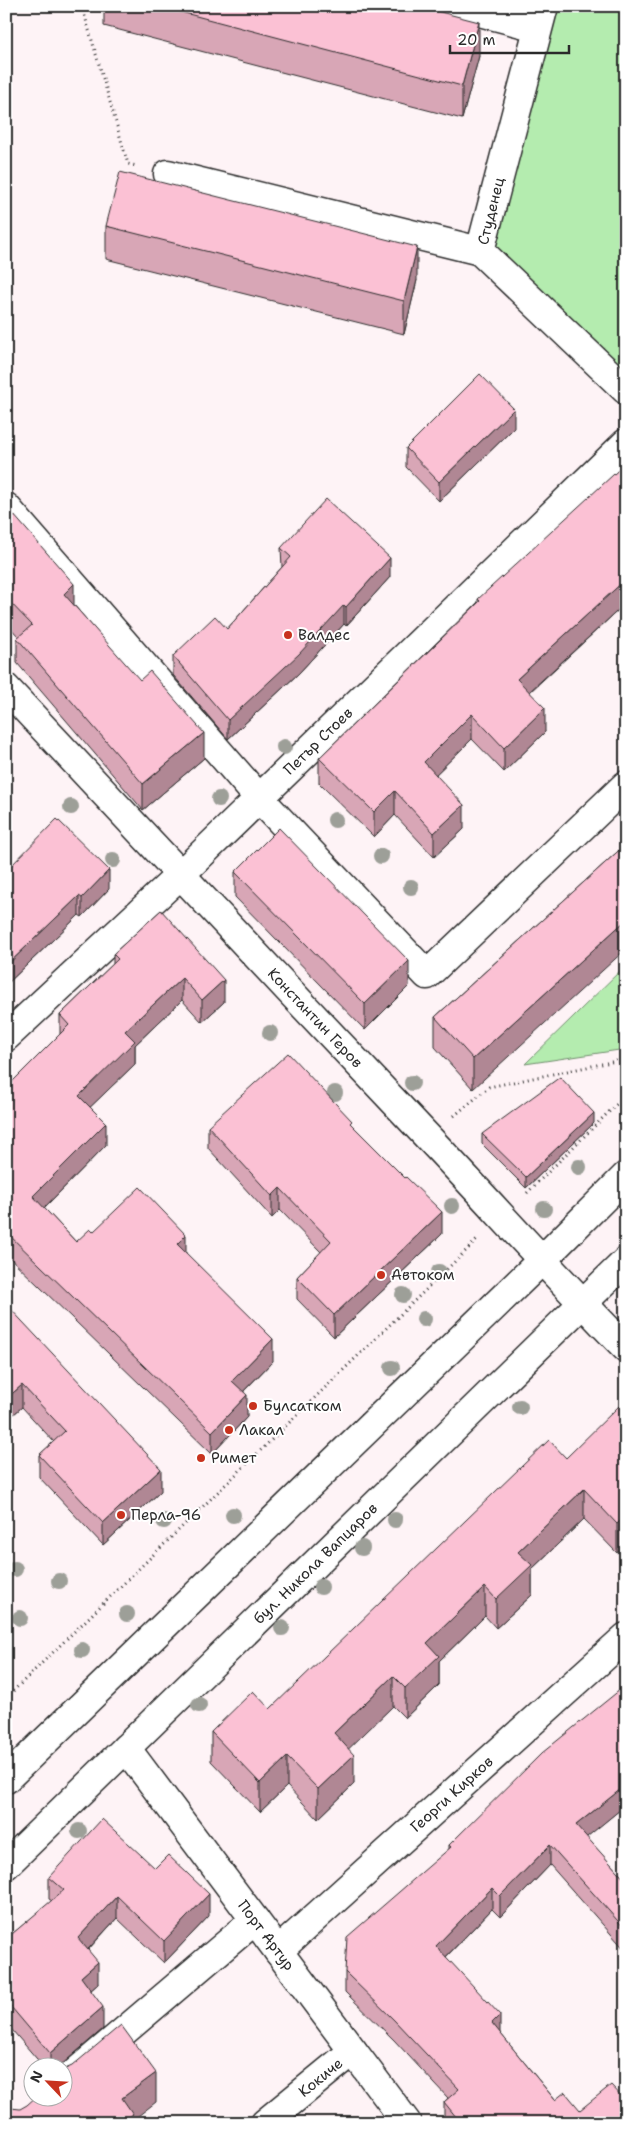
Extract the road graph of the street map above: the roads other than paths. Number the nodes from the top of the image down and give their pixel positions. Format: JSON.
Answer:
{"nodes":[{"id":1,"x":456,"y":6,"type":"edge"},
{"id":2,"x":540,"y":17,"type":"edge"},
{"id":3,"x":168,"y":174,"type":"road end"},
{"id":4,"x":480,"y":251,"type":"junction"},
{"id":5,"x":626,"y":390,"type":"edge"},
{"id":6,"x":626,"y":443,"type":"edge"},
{"id":7,"x":6,"y":507,"type":"edge"},
{"id":8,"x":6,"y":688,"type":"edge"},
{"id":9,"x":626,"y":785,"type":"edge"},
{"id":10,"x":259,"y":798,"type":"junction"},
{"id":11,"x":180,"y":875,"type":"junction"},
{"id":12,"x":6,"y":1037,"type":"edge"},
{"id":13,"x":626,"y":1176,"type":"edge"},
{"id":14,"x":542,"y":1260,"type":"junction"},
{"id":15,"x":626,"y":1261,"type":"edge"},
{"id":16,"x":582,"y":1305,"type":"junction"},
{"id":17,"x":626,"y":1348,"type":"edge"},
{"id":18,"x":626,"y":1637,"type":"edge"},
{"id":19,"x":126,"y":1748,"type":"junction"},
{"id":20,"x":6,"y":1779,"type":"edge"},
{"id":21,"x":6,"y":1865,"type":"edge"},
{"id":22,"x":255,"y":1920,"type":"junction"},
{"id":23,"x":278,"y":1951,"type":"junction"},
{"id":24,"x":353,"y":2052,"type":"junction"},
{"id":25,"x":72,"y":2076,"type":"edge"},
{"id":26,"x":265,"y":2123,"type":"edge"},
{"id":27,"x":407,"y":2123,"type":"edge"}],
"edges":[{"from":1,"to":2,"type":"street"},
{"from":2,"to":4,"type":"street","name":"Студенец"},
{"from":3,"to":4,"type":"street"},
{"from":4,"to":5,"type":"street","name":"Студенец"},
{"from":6,"to":10,"type":"street","name":"Петър Стоев"},
{"from":7,"to":10,"type":"street"},
{"from":8,"to":11,"type":"street","name":"Константин Геров"},
{"from":9,"to":10,"type":"street"},
{"from":10,"to":11,"type":"street","name":"Петър Стоев"},
{"from":11,"to":12,"type":"street","name":"Петър Стоев"},
{"from":11,"to":14,"type":"street","name":"Константин Геров"},
{"from":13,"to":14,"type":"street"},
{"from":14,"to":16,"type":"street","name":"Константин Геров"},
{"from":14,"to":20,"type":"street"},
{"from":15,"to":16,"type":"street","name":"бул. Никола Вапцаров"},
{"from":16,"to":17,"type":"street","name":"Константин Геров"},
{"from":16,"to":19,"type":"street","name":"бул. Никола Вапцаров"},
{"from":18,"to":23,"type":"street","name":"Георги Кирков"},
{"from":19,"to":21,"type":"street","name":"бул. Никола Вапцаров"},
{"from":19,"to":22,"type":"street","name":"Порт Артур"},
{"from":22,"to":23,"type":"street","name":"Порт Артур"},
{"from":22,"to":25,"type":"street"},
{"from":23,"to":24,"type":"street","name":"Порт Артур"},
{"from":24,"to":26,"type":"street","name":"Кокиче"},
{"from":24,"to":27,"type":"street","name":"Порт Артур"}]}
